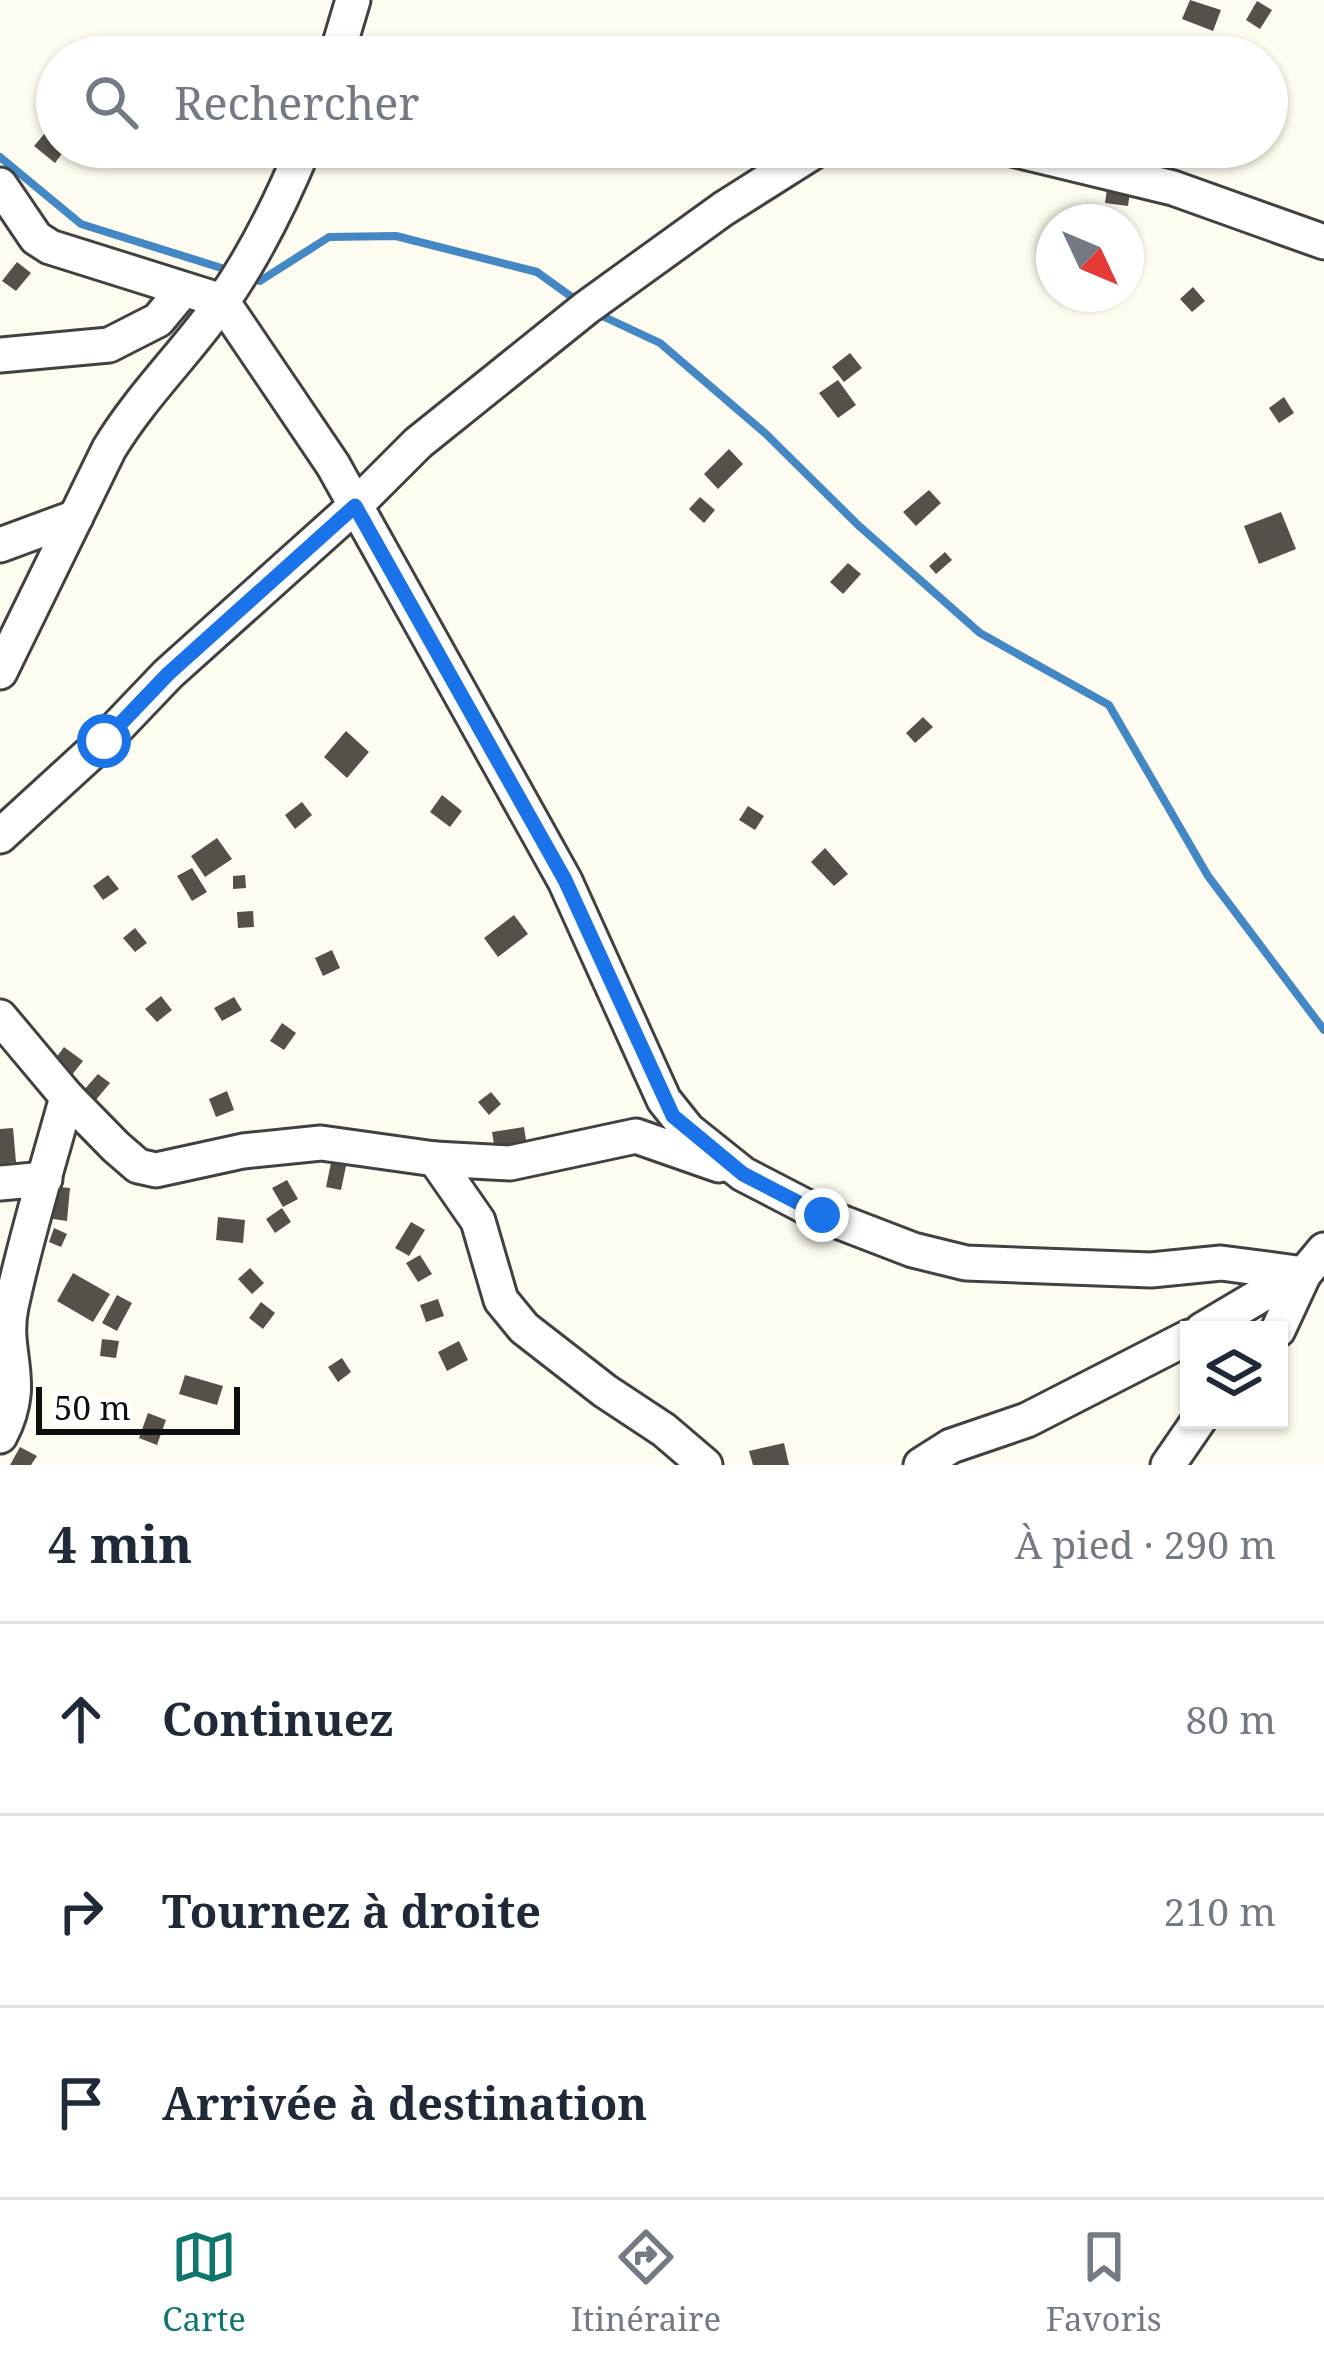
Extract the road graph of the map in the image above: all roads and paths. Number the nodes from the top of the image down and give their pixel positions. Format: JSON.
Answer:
{"nodes":[{"id":1,"x":353,"y":0,"type":"edge"},
{"id":2,"x":342,"y":36,"type":"edge"},
{"id":3,"x":294,"y":168,"type":"edge"},
{"id":4,"x":787,"y":168,"type":"edge"},
{"id":5,"x":1091,"y":168,"type":"edge"},
{"id":6,"x":0,"y":185,"type":"edge"},
{"id":7,"x":1317,"y":247,"type":"edge"},
{"id":8,"x":183,"y":290,"type":"junction"},
{"id":9,"x":222,"y":302,"type":"junction"},
{"id":10,"x":0,"y":356,"type":"edge"},
{"id":11,"x":355,"y":506,"type":"junction"},
{"id":12,"x":76,"y":517,"type":"junction"},
{"id":13,"x":0,"y":544,"type":"edge"},
{"id":14,"x":0,"y":672,"type":"edge"},
{"id":15,"x":0,"y":836,"type":"edge"},
{"id":16,"x":0,"y":1017,"type":"edge"},
{"id":17,"x":67,"y":1097,"type":"junction"},
{"id":18,"x":435,"y":1159,"type":"junction"},
{"id":19,"x":743,"y":1174,"type":"junction"},
{"id":20,"x":45,"y":1179,"type":"junction"},
{"id":21,"x":0,"y":1183,"type":"edge"},
{"id":22,"x":1314,"y":1262,"type":"edge"},
{"id":23,"x":1217,"y":1321,"type":"edge"},
{"id":24,"x":1283,"y":1321,"type":"edge"},
{"id":25,"x":1180,"y":1342,"type":"edge"},
{"id":26,"x":1192,"y":1429,"type":"edge"},
{"id":27,"x":0,"y":1436,"type":"edge"},
{"id":28,"x":705,"y":1465,"type":"edge"},
{"id":29,"x":921,"y":1465,"type":"edge"},
{"id":30,"x":1168,"y":1465,"type":"edge"}],
"edges":[{"from":1,"to":2,"type":"street"},
{"from":3,"to":9,"type":"street"},
{"from":4,"to":11,"type":"street"},
{"from":5,"to":7,"type":"street"},
{"from":6,"to":8,"type":"street"},
{"from":8,"to":9,"type":"street"},
{"from":8,"to":10,"type":"street"},
{"from":9,"to":11,"type":"street"},
{"from":9,"to":12,"type":"street"},
{"from":11,"to":15,"type":"street"},
{"from":11,"to":19,"type":"street"},
{"from":12,"to":13,"type":"street"},
{"from":12,"to":14,"type":"street"},
{"from":16,"to":17,"type":"street"},
{"from":17,"to":18,"type":"street"},
{"from":17,"to":20,"type":"street"},
{"from":18,"to":19,"type":"street"},
{"from":18,"to":28,"type":"street"},
{"from":19,"to":22,"type":"street"},
{"from":20,"to":21,"type":"street"},
{"from":20,"to":27,"type":"street"},
{"from":22,"to":23,"type":"street"},
{"from":22,"to":24,"type":"street"},
{"from":25,"to":29,"type":"street"},
{"from":26,"to":30,"type":"street"}]}
